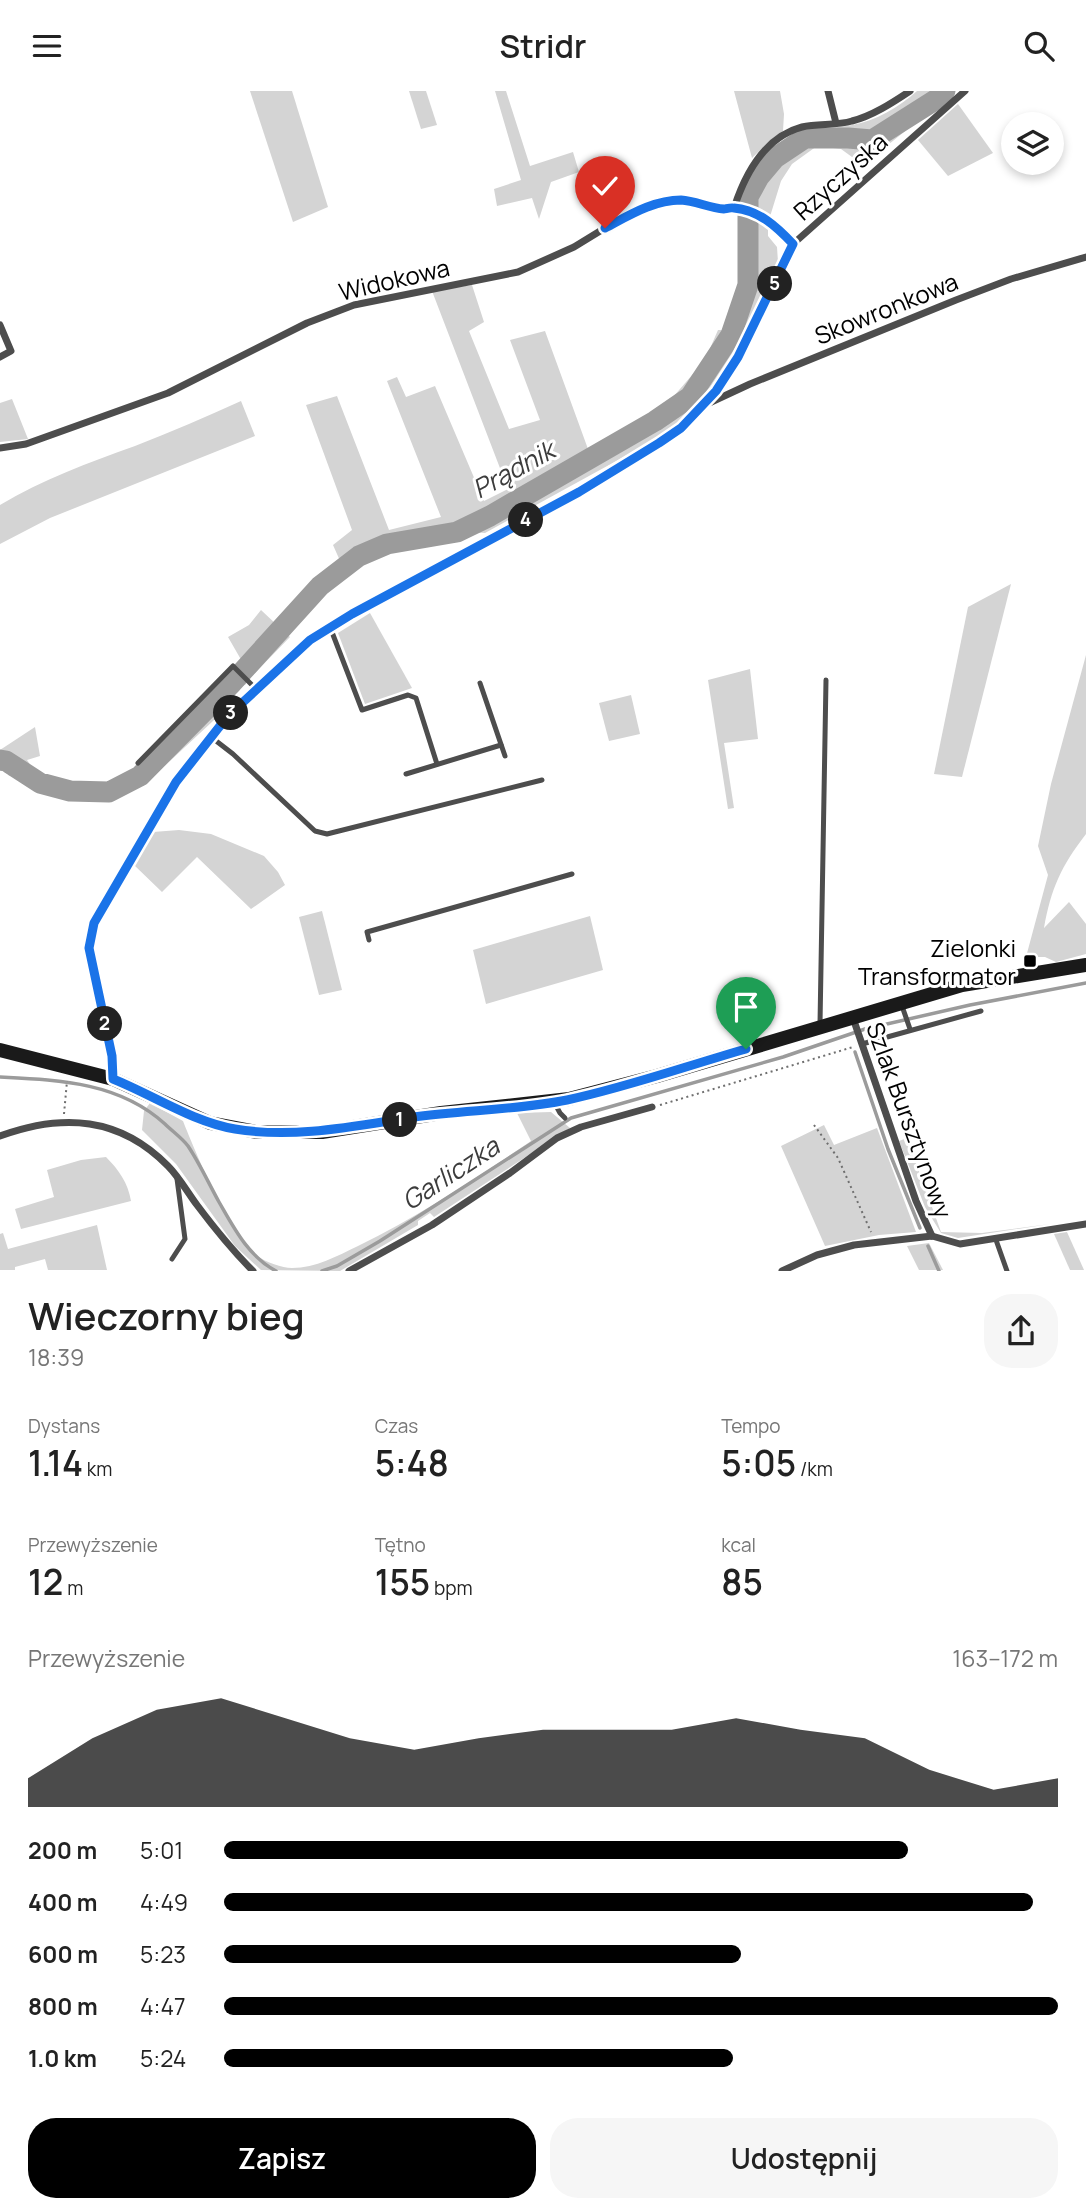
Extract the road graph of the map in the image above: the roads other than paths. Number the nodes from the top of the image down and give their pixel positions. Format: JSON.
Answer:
{"nodes":[{"id":1,"x":828,"y":91,"type":"edge"},
{"id":2,"x":910,"y":91,"type":"edge"},
{"id":3,"x":965,"y":91,"type":"edge"},
{"id":4,"x":836,"y":123,"type":"junction"},
{"id":5,"x":737,"y":208,"type":"junction"},
{"id":6,"x":793,"y":244,"type":"junction"},
{"id":7,"x":1086,"y":257,"type":"edge"},
{"id":8,"x":0,"y":325,"type":"edge"},
{"id":9,"x":0,"y":357,"type":"edge"},
{"id":10,"x":704,"y":405,"type":"junction"},
{"id":11,"x":0,"y":448,"type":"edge"},
{"id":12,"x":330,"y":627,"type":"junction"},
{"id":13,"x":826,"y":680,"type":"dead end"},
{"id":14,"x":480,"y":683,"type":"dead end"},
{"id":15,"x":257,"y":690,"type":"junction"},
{"id":16,"x":211,"y":737,"type":"junction"},
{"id":17,"x":501,"y":745,"type":"junction"},
{"id":18,"x":505,"y":756,"type":"dead end"},
{"id":19,"x":138,"y":763,"type":"dead end"},
{"id":20,"x":438,"y":764,"type":"junction"},
{"id":21,"x":406,"y":774,"type":"dead end"},
{"id":22,"x":542,"y":780,"type":"dead end"},
{"id":23,"x":572,"y":874,"type":"dead end"},
{"id":24,"x":369,"y":940,"type":"dead end"},
{"id":25,"x":1086,"y":965,"type":"edge"},
{"id":26,"x":902,"y":1007,"type":"junction"},
{"id":27,"x":981,"y":1011,"type":"dead end"},
{"id":28,"x":854,"y":1023,"type":"junction"},
{"id":29,"x":820,"y":1027,"type":"junction"},
{"id":30,"x":910,"y":1027,"type":"junction"},
{"id":31,"x":861,"y":1041,"type":"junction"},
{"id":32,"x":0,"y":1049,"type":"edge"},
{"id":33,"x":113,"y":1079,"type":"junction"},
{"id":34,"x":554,"y":1101,"type":"junction"},
{"id":35,"x":652,"y":1107,"type":"road end"},
{"id":36,"x":565,"y":1118,"type":"dead end"},
{"id":37,"x":572,"y":1122,"type":"dead end"},
{"id":38,"x":581,"y":1127,"type":"junction"},
{"id":39,"x":0,"y":1136,"type":"edge"},
{"id":40,"x":177,"y":1179,"type":"junction"},
{"id":41,"x":1086,"y":1224,"type":"edge"},
{"id":42,"x":932,"y":1236,"type":"junction"},
{"id":43,"x":996,"y":1240,"type":"junction"},
{"id":44,"x":172,"y":1259,"type":"dead end"},
{"id":45,"x":253,"y":1271,"type":"edge"},
{"id":46,"x":349,"y":1271,"type":"edge"},
{"id":47,"x":782,"y":1271,"type":"edge"},
{"id":48,"x":1007,"y":1271,"type":"edge"}],
"edges":[{"from":1,"to":4,"type":"street"},
{"from":2,"to":4,"type":"street"},
{"from":3,"to":6,"type":"street","name":"Rzyczyska"},
{"from":4,"to":5,"type":"street"},
{"from":5,"to":6,"type":"street","name":"Widokowa"},
{"from":5,"to":11,"type":"street","name":"Widokowa"},
{"from":6,"to":10,"type":"street","name":"Rzyczyska"},
{"from":7,"to":10,"type":"street","name":"Skowronkowa"},
{"from":8,"to":9,"type":"street"},
{"from":10,"to":12,"type":"street","name":"Rzyczyska"},
{"from":12,"to":15,"type":"street","name":"Rzyczyska"},
{"from":12,"to":20,"type":"lane"},
{"from":13,"to":29,"type":"lane"},
{"from":14,"to":17,"type":"lane"},
{"from":15,"to":16,"type":"street","name":"Rzyczyska"},
{"from":15,"to":19,"type":"lane"},
{"from":16,"to":22,"type":"lane"},
{"from":16,"to":33,"type":"street","name":"Rzyczyska"},
{"from":17,"to":18,"type":"lane"},
{"from":17,"to":20,"type":"lane"},
{"from":20,"to":21,"type":"lane"},
{"from":23,"to":24,"type":"lane"},
{"from":25,"to":26,"type":"main road"},
{"from":26,"to":28,"type":"main road"},
{"from":26,"to":30,"type":"lane"},
{"from":27,"to":30,"type":"lane"},
{"from":28,"to":29,"type":"main road"},
{"from":28,"to":31,"type":"street","name":"Szlak Bursztynowy"},
{"from":29,"to":34,"type":"main road"},
{"from":30,"to":31,"type":"lane"},
{"from":31,"to":42,"type":"street","name":"Szlak Bursztynowy"},
{"from":32,"to":33,"type":"main road"},
{"from":33,"to":34,"type":"main road"},
{"from":34,"to":36,"type":"lane"},
{"from":35,"to":38,"type":"street"},
{"from":37,"to":38,"type":"lane"},
{"from":38,"to":46,"type":"street"},
{"from":39,"to":40,"type":"street"},
{"from":40,"to":44,"type":"lane"},
{"from":40,"to":45,"type":"street"},
{"from":41,"to":43,"type":"street"},
{"from":42,"to":43,"type":"street"},
{"from":42,"to":47,"type":"street"},
{"from":43,"to":48,"type":"lane"}]}
